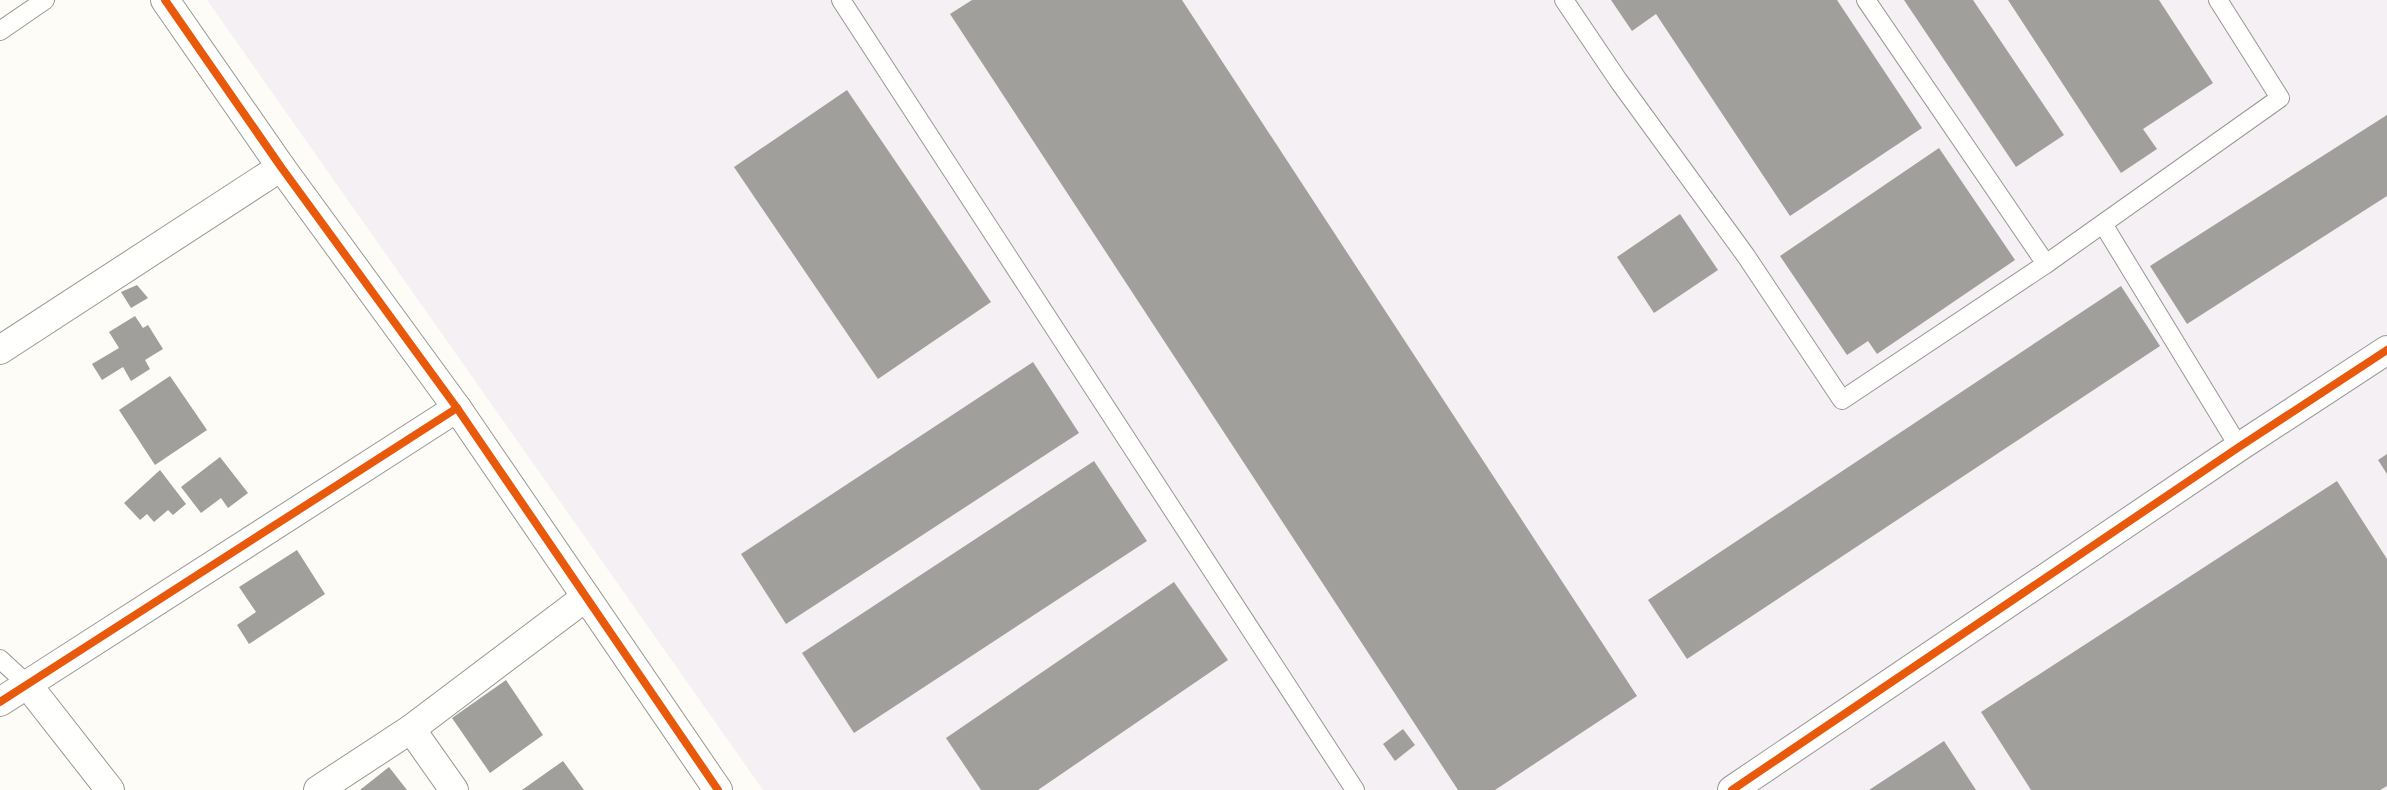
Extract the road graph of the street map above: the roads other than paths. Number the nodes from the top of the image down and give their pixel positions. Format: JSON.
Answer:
{"nodes":[{"id":1,"x":45,"y":0,"type":"edge"},
{"id":2,"x":165,"y":0,"type":"edge"},
{"id":3,"x":841,"y":0,"type":"edge"},
{"id":4,"x":1564,"y":0,"type":"edge"},
{"id":5,"x":1866,"y":0,"type":"edge"},
{"id":6,"x":2218,"y":0,"type":"edge"},
{"id":7,"x":0,"y":31,"type":"edge"},
{"id":8,"x":281,"y":167,"type":"junction"},
{"id":9,"x":2103,"y":224,"type":"junction"},
{"id":10,"x":2046,"y":264,"type":"junction"},
{"id":11,"x":0,"y":350,"type":"edge"},
{"id":12,"x":2387,"y":350,"type":"edge"},
{"id":13,"x":456,"y":408,"type":"junction"},
{"id":14,"x":2239,"y":447,"type":"junction"},
{"id":15,"x":586,"y":597,"type":"junction"},
{"id":16,"x":0,"y":660,"type":"edge"},
{"id":17,"x":27,"y":684,"type":"junction"},
{"id":18,"x":0,"y":702,"type":"edge"},
{"id":19,"x":411,"y":729,"type":"junction"},
{"id":20,"x":110,"y":790,"type":"edge"},
{"id":21,"x":318,"y":790,"type":"edge"},
{"id":22,"x":454,"y":790,"type":"edge"},
{"id":23,"x":718,"y":790,"type":"edge"},
{"id":24,"x":1355,"y":790,"type":"edge"},
{"id":25,"x":1732,"y":790,"type":"edge"}],
"edges":[{"from":1,"to":7,"type":"lane"},
{"from":2,"to":8,"type":"street"},
{"from":3,"to":24,"type":"lane"},
{"from":4,"to":10,"type":"lane"},
{"from":5,"to":10,"type":"lane"},
{"from":6,"to":9,"type":"lane"},
{"from":8,"to":11,"type":"street"},
{"from":8,"to":13,"type":"street"},
{"from":9,"to":10,"type":"lane"},
{"from":9,"to":14,"type":"lane"},
{"from":12,"to":14,"type":"street"},
{"from":13,"to":15,"type":"street"},
{"from":13,"to":17,"type":"street"},
{"from":14,"to":25,"type":"street"},
{"from":15,"to":19,"type":"street"},
{"from":15,"to":23,"type":"street"},
{"from":16,"to":17,"type":"lane"},
{"from":17,"to":18,"type":"street"},
{"from":17,"to":20,"type":"street"},
{"from":19,"to":21,"type":"street"},
{"from":19,"to":22,"type":"street"}]}
